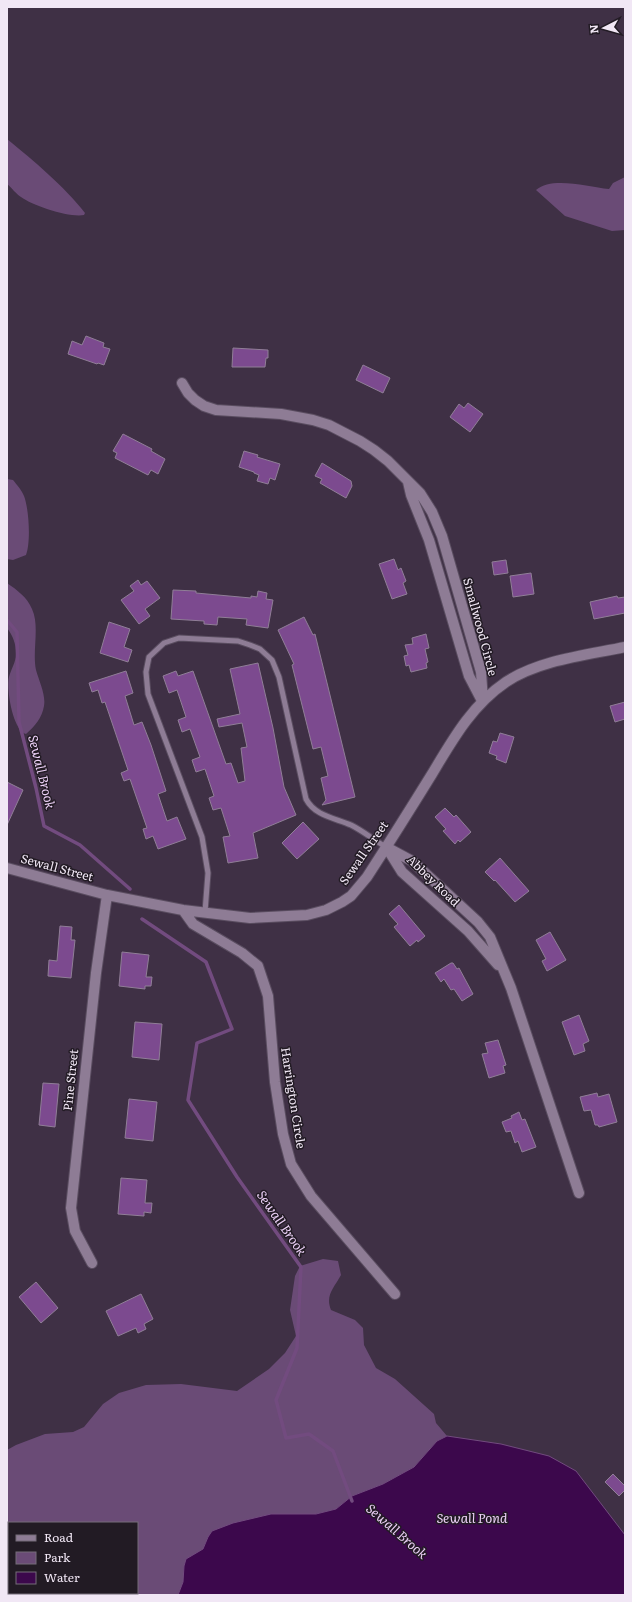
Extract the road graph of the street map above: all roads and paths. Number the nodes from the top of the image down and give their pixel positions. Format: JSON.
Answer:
{"nodes":[{"id":1,"x":182,"y":383,"type":"dead end"},
{"id":2,"x":408,"y":482,"type":"junction"},
{"id":3,"x":442,"y":536,"type":"junction"},
{"id":4,"x":429,"y":540,"type":"junction"},
{"id":5,"x":625,"y":647,"type":"edge"},
{"id":6,"x":483,"y":702,"type":"junction"},
{"id":7,"x":386,"y":847,"type":"junction"},
{"id":8,"x":7,"y":868,"type":"edge"},
{"id":9,"x":435,"y":882,"type":"junction"},
{"id":10,"x":426,"y":893,"type":"junction"},
{"id":11,"x":107,"y":895,"type":"junction"},
{"id":12,"x":183,"y":910,"type":"junction"},
{"id":13,"x":205,"y":912,"type":"junction"},
{"id":14,"x":478,"y":922,"type":"junction"},
{"id":15,"x":468,"y":931,"type":"junction"},
{"id":16,"x":503,"y":971,"type":"junction"},
{"id":17,"x":579,"y":1193,"type":"dead end"},
{"id":18,"x":92,"y":1263,"type":"dead end"},
{"id":19,"x":395,"y":1294,"type":"dead end"}],
"edges":[{"from":1,"to":2,"type":"street","name":"Smallwood Circle"},
{"from":2,"to":3,"type":"street","name":"Smallwood Circle"},
{"from":2,"to":4,"type":"street","name":"Smallwood Circle"},
{"from":3,"to":4,"type":"lane"},
{"from":3,"to":6,"type":"street","name":"Smallwood Circle"},
{"from":4,"to":6,"type":"street","name":"Smallwood Circle"},
{"from":5,"to":6,"type":"street","name":"Sewall Street"},
{"from":6,"to":7,"type":"street","name":"Sewall Street"},
{"from":7,"to":9,"type":"street","name":"Abbey Road"},
{"from":7,"to":10,"type":"street","name":"Abbey Road"},
{"from":7,"to":13,"type":"street","name":"Sewall Street"},
{"from":7,"to":13,"type":"lane"},
{"from":8,"to":11,"type":"street","name":"Sewall Street"},
{"from":9,"to":10,"type":"lane"},
{"from":9,"to":14,"type":"street","name":"Abbey Road"},
{"from":10,"to":15,"type":"street","name":"Abbey Road"},
{"from":11,"to":12,"type":"street","name":"Sewall Street"},
{"from":11,"to":18,"type":"street","name":"Pine Street"},
{"from":12,"to":13,"type":"street","name":"Sewall Street"},
{"from":12,"to":19,"type":"street","name":"Harrington Circle"},
{"from":14,"to":15,"type":"lane"},
{"from":14,"to":16,"type":"street","name":"Abbey Road"},
{"from":15,"to":16,"type":"street","name":"Abbey Road"},
{"from":16,"to":17,"type":"street","name":"Abbey Road"}]}
